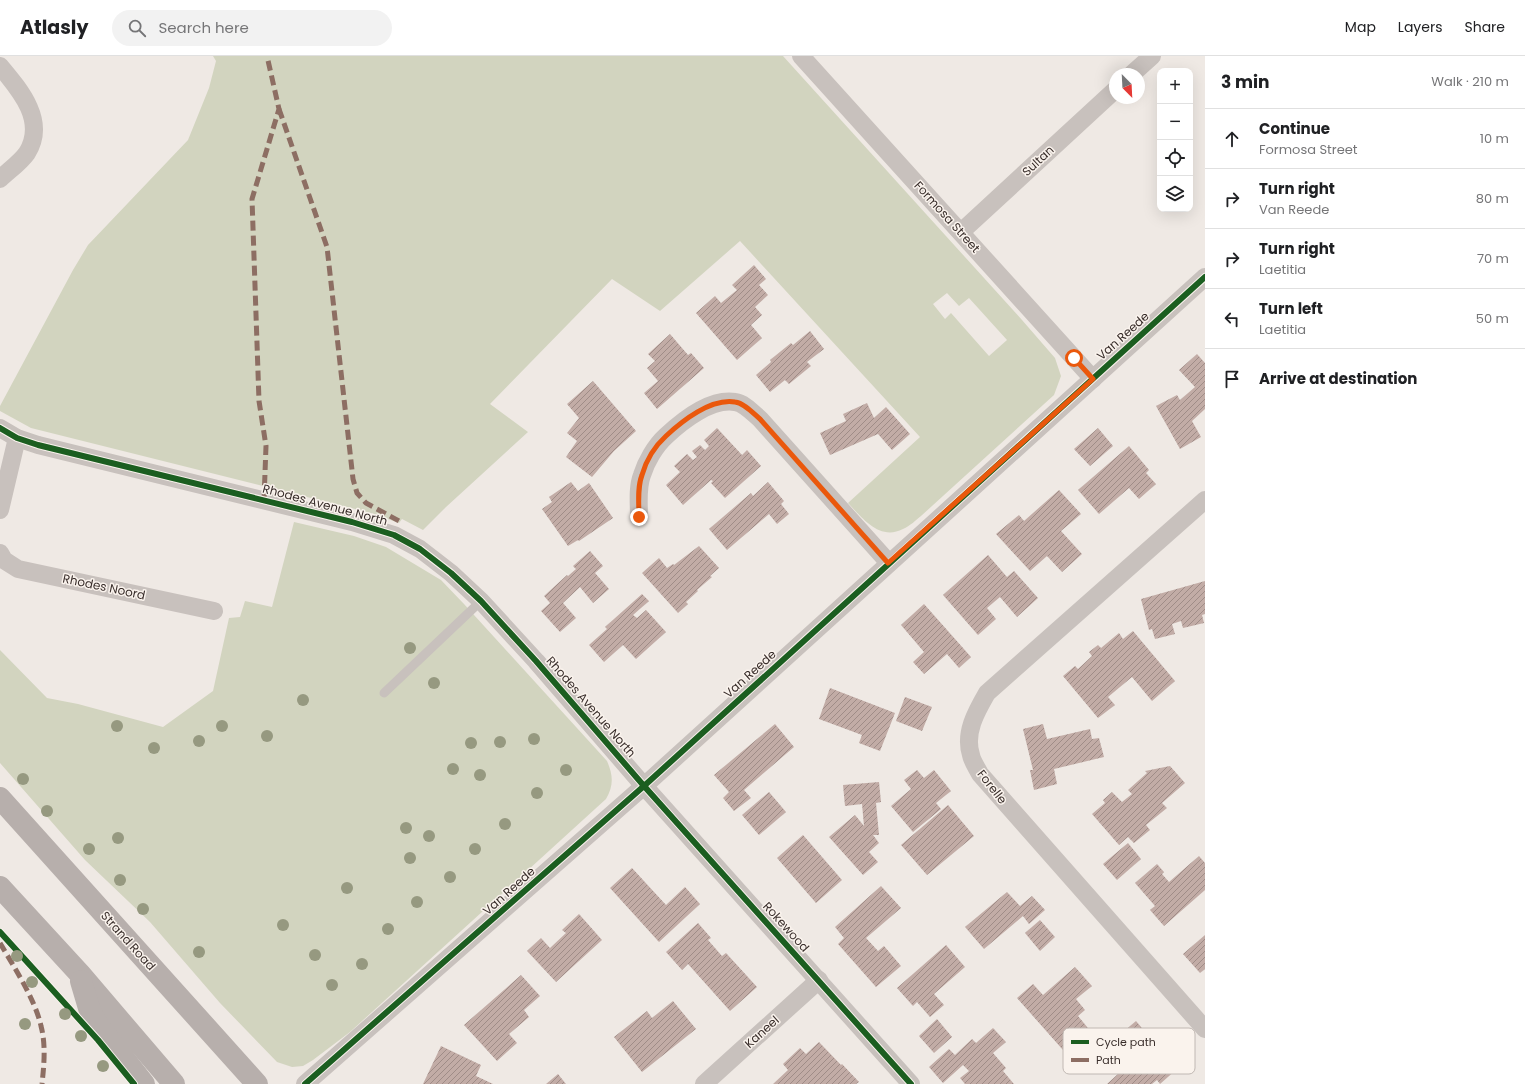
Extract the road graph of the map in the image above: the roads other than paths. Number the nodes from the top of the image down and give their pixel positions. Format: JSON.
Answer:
{"nodes":[{"id":1,"x":801,"y":56,"type":"edge"},
{"id":2,"x":0,"y":66,"type":"edge"},
{"id":3,"x":1109,"y":95,"type":"edge"},
{"id":4,"x":0,"y":179,"type":"edge"},
{"id":5,"x":960,"y":232,"type":"junction"},
{"id":6,"x":1205,"y":277,"type":"edge"},
{"id":7,"x":1093,"y":379,"type":"junction"},
{"id":8,"x":0,"y":428,"type":"edge"},
{"id":9,"x":17,"y":438,"type":"junction"},
{"id":10,"x":1205,"y":500,"type":"edge"},
{"id":11,"x":0,"y":510,"type":"edge"},
{"id":12,"x":639,"y":517,"type":"dead end"},
{"id":13,"x":0,"y":553,"type":"edge"},
{"id":14,"x":888,"y":563,"type":"junction"},
{"id":15,"x":481,"y":601,"type":"junction"},
{"id":16,"x":214,"y":612,"type":"dead end"},
{"id":17,"x":384,"y":693,"type":"dead end"},
{"id":18,"x":644,"y":786,"type":"junction"},
{"id":19,"x":0,"y":798,"type":"edge"},
{"id":20,"x":0,"y":887,"type":"edge"},
{"id":21,"x":80,"y":974,"type":"junction"},
{"id":22,"x":819,"y":980,"type":"junction"},
{"id":23,"x":1205,"y":1030,"type":"edge"},
{"id":24,"x":144,"y":1084,"type":"edge"},
{"id":25,"x":174,"y":1084,"type":"edge"},
{"id":26,"x":257,"y":1084,"type":"edge"},
{"id":27,"x":305,"y":1084,"type":"edge"},
{"id":28,"x":704,"y":1084,"type":"edge"},
{"id":29,"x":911,"y":1084,"type":"edge"}],
"edges":[{"from":1,"to":5,"type":"street","name":"Formosa Street"},
{"from":2,"to":4,"type":"street"},
{"from":3,"to":5,"type":"street","name":"Sultan"},
{"from":5,"to":7,"type":"street","name":"Formosa Street"},
{"from":6,"to":7,"type":"street","name":"Van Reede"},
{"from":7,"to":14,"type":"street","name":"Van Reede"},
{"from":8,"to":9,"type":"street","name":"Rhodes Avenue North"},
{"from":9,"to":11,"type":"street"},
{"from":9,"to":15,"type":"street","name":"Rhodes Avenue North"},
{"from":10,"to":23,"type":"street","name":"Forelle"},
{"from":12,"to":14,"type":"street"},
{"from":13,"to":16,"type":"street","name":"Rhodes Noord"},
{"from":14,"to":18,"type":"street","name":"Van Reede"},
{"from":15,"to":17,"type":"lane"},
{"from":15,"to":18,"type":"street","name":"Rhodes Avenue North"},
{"from":18,"to":22,"type":"street","name":"Rokewood"},
{"from":18,"to":27,"type":"street","name":"Van Reede"},
{"from":19,"to":26,"type":"main road","name":"Strand Road"},
{"from":20,"to":21,"type":"main road"},
{"from":21,"to":24,"type":"main road"},
{"from":21,"to":25,"type":"main road"},
{"from":22,"to":28,"type":"street","name":"Kaneel"},
{"from":22,"to":29,"type":"street","name":"Rokewood"}]}
